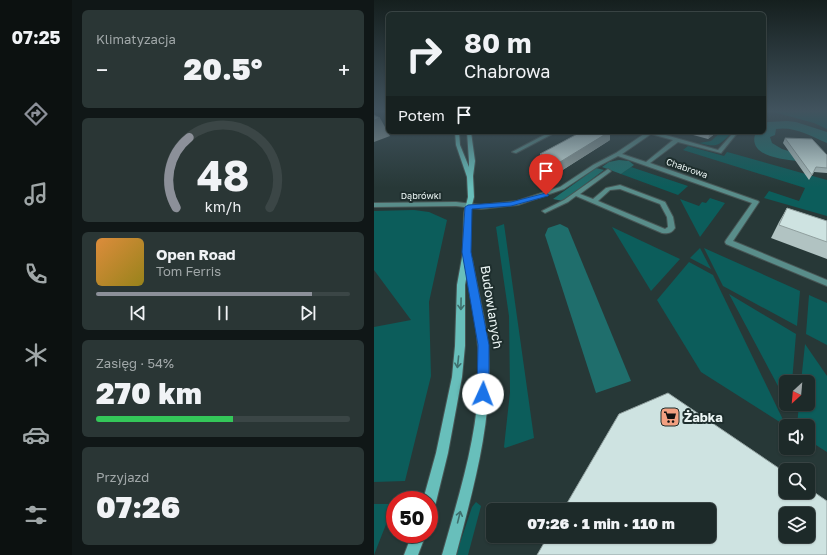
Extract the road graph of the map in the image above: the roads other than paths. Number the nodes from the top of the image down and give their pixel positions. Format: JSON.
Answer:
{"nodes":[{"id":1,"x":457,"y":136,"type":"edge"},
{"id":2,"x":469,"y":136,"type":"edge"},
{"id":3,"x":546,"y":136,"type":"edge"},
{"id":4,"x":644,"y":136,"type":"edge"},
{"id":5,"x":663,"y":136,"type":"edge"},
{"id":6,"x":733,"y":136,"type":"edge"},
{"id":7,"x":677,"y":140,"type":"junction"},
{"id":8,"x":514,"y":152,"type":"dead end"},
{"id":9,"x":618,"y":154,"type":"junction"},
{"id":10,"x":646,"y":164,"type":"junction"},
{"id":11,"x":608,"y":171,"type":"dead end"},
{"id":12,"x":470,"y":176,"type":"junction"},
{"id":13,"x":576,"y":194,"type":"junction"},
{"id":14,"x":594,"y":201,"type":"junction"},
{"id":15,"x":374,"y":205,"type":"edge"},
{"id":16,"x":469,"y":206,"type":"junction"},
{"id":17,"x":545,"y":211,"type":"dead end"},
{"id":18,"x":467,"y":252,"type":"junction"},
{"id":19,"x":827,"y":283,"type":"edge"},
{"id":20,"x":432,"y":491,"type":"edge"},
{"id":21,"x":415,"y":543,"type":"edge"},
{"id":22,"x":412,"y":555,"type":"edge"},
{"id":23,"x":449,"y":555,"type":"edge"}],
"edges":[{"from":1,"to":12,"type":"main road","name":"Budowlanych"},
{"from":2,"to":12,"type":"main road","name":"Budowlanych"},
{"from":3,"to":8,"type":"street"},
{"from":4,"to":9,"type":"street"},
{"from":5,"to":7,"type":"street"},
{"from":6,"to":7,"type":"street"},
{"from":7,"to":10,"type":"street"},
{"from":9,"to":10,"type":"street","name":"Chabrowa"},
{"from":9,"to":16,"type":"street"},
{"from":10,"to":19,"type":"street","name":"Chabrowa"},
{"from":11,"to":13,"type":"street"},
{"from":12,"to":16,"type":"main road","name":"Budowlanych"},
{"from":13,"to":14,"type":"street"},
{"from":13,"to":17,"type":"street"},
{"from":14,"to":14,"type":"street"},
{"from":15,"to":16,"type":"street","name":"Dąbrówki"},
{"from":16,"to":18,"type":"main road","name":"Budowlanych"},
{"from":18,"to":20,"type":"main road","name":"Budowlanych","one_way":true},
{"from":23,"to":18,"type":"main road","name":"Budowlanych","one_way":true},
{"from":21,"to":22,"type":"main road"}]}
